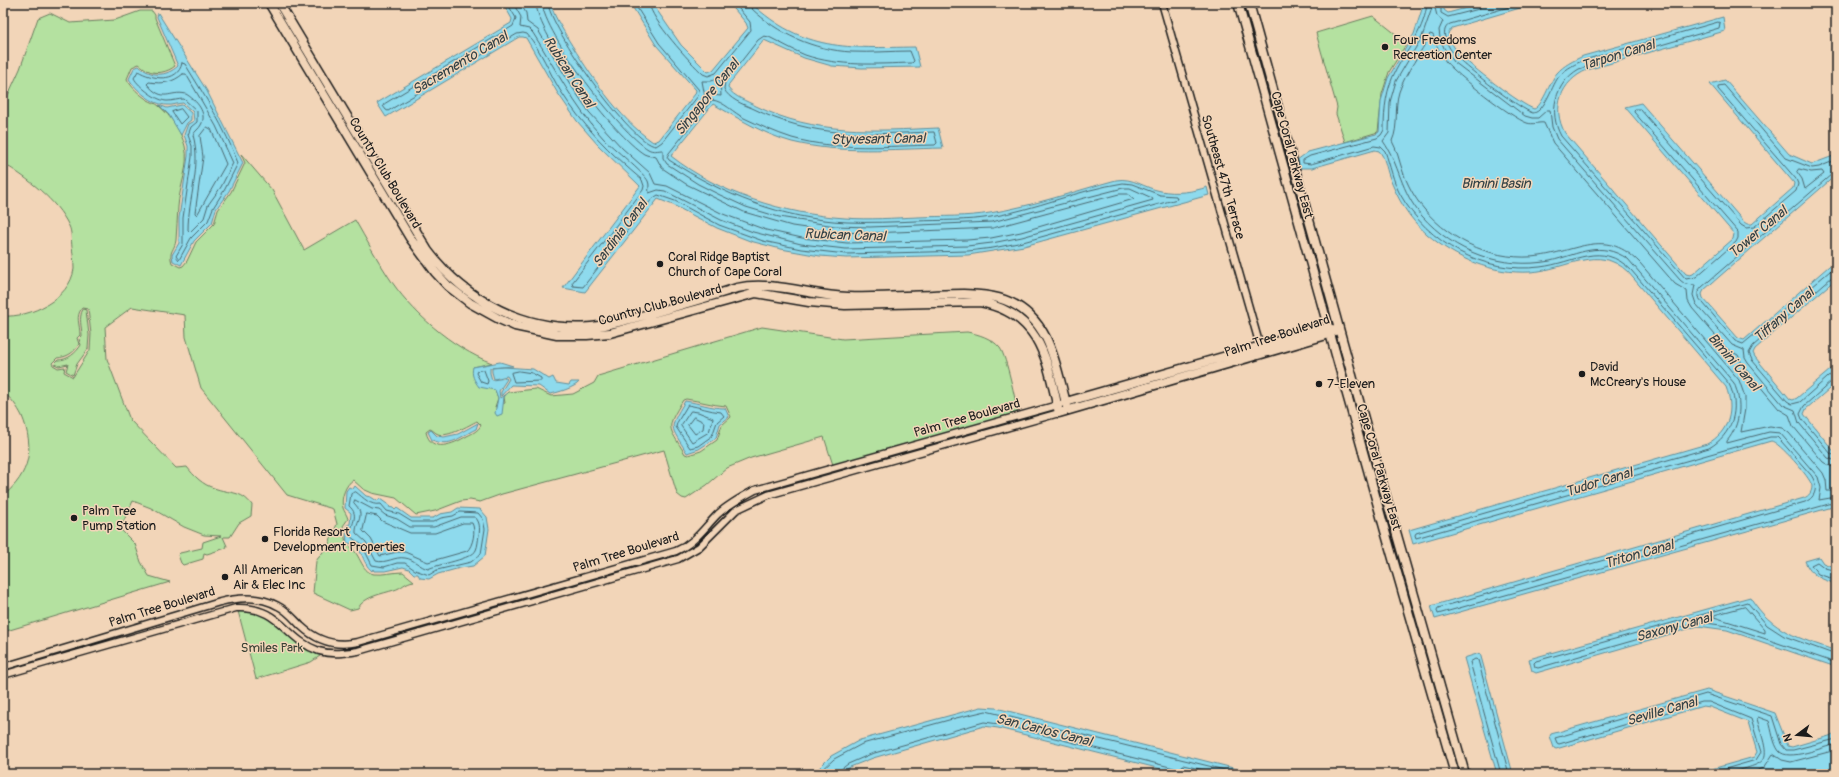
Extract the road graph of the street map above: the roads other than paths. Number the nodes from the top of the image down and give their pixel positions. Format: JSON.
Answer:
{"nodes":[{"id":1,"x":269,"y":3,"type":"edge"},
{"id":2,"x":279,"y":3,"type":"edge"},
{"id":3,"x":1162,"y":3,"type":"edge"},
{"id":4,"x":1238,"y":3,"type":"edge"},
{"id":5,"x":1249,"y":3,"type":"edge"},
{"id":6,"x":1278,"y":151,"type":"junction"},
{"id":7,"x":1304,"y":204,"type":"junction"},
{"id":8,"x":852,"y":301,"type":"junction"},
{"id":9,"x":1339,"y":329,"type":"junction"},
{"id":10,"x":1329,"y":331,"type":"junction"},
{"id":11,"x":1260,"y":346,"type":"junction"},
{"id":12,"x":1269,"y":352,"type":"junction"},
{"id":13,"x":1062,"y":408,"type":"junction"},
{"id":14,"x":1030,"y":412,"type":"junction"},
{"id":15,"x":1032,"y":420,"type":"junction"},
{"id":16,"x":970,"y":429,"type":"junction"},
{"id":17,"x":972,"y":437,"type":"junction"},
{"id":18,"x":914,"y":445,"type":"junction"},
{"id":19,"x":916,"y":453,"type":"junction"},
{"id":20,"x":859,"y":461,"type":"junction"},
{"id":21,"x":861,"y":469,"type":"junction"},
{"id":22,"x":799,"y":477,"type":"junction"},
{"id":23,"x":1370,"y":479,"type":"junction"},
{"id":24,"x":801,"y":485,"type":"junction"},
{"id":25,"x":738,"y":499,"type":"junction"},
{"id":26,"x":743,"y":506,"type":"junction"},
{"id":27,"x":1394,"y":526,"type":"junction"},
{"id":28,"x":1384,"y":531,"type":"junction"},
{"id":29,"x":662,"y":555,"type":"junction"},
{"id":30,"x":664,"y":563,"type":"junction"},
{"id":31,"x":1409,"y":578,"type":"junction"},
{"id":32,"x":234,"y":599,"type":"junction"},
{"id":33,"x":278,"y":606,"type":"junction"},
{"id":34,"x":236,"y":608,"type":"junction"},
{"id":35,"x":1407,"y":609,"type":"junction"},
{"id":36,"x":272,"y":616,"type":"junction"},
{"id":37,"x":297,"y":621,"type":"junction"},
{"id":38,"x":288,"y":630,"type":"junction"},
{"id":39,"x":1431,"y":654,"type":"junction"},
{"id":40,"x":1422,"y":658,"type":"junction"},
{"id":41,"x":3,"y":667,"type":"edge"},
{"id":42,"x":3,"y":675,"type":"edge"},
{"id":43,"x":1443,"y":697,"type":"junction"},
{"id":44,"x":1455,"y":774,"type":"edge"},
{"id":45,"x":1465,"y":774,"type":"edge"}],
"edges":[{"from":1,"to":8,"type":"main road","name":"Country Club Boulevard"},
{"from":2,"to":8,"type":"main road","name":"Country Club Boulevard"},
{"from":3,"to":11,"type":"street","name":"Southeast 47th Terrace"},
{"from":4,"to":6,"type":"main road","name":"Cape Coral Parkway East"},
{"from":5,"to":7,"type":"main road","name":"Cape Coral Parkway East"},
{"from":6,"to":7,"type":"main road"},
{"from":6,"to":10,"type":"main road","name":"Cape Coral Parkway East"},
{"from":7,"to":9,"type":"main road","name":"Cape Coral Parkway East"},
{"from":8,"to":13,"type":"main road","name":"Country Club Boulevard"},
{"from":9,"to":10,"type":"main road","name":"Palm Tree Boulevard"},
{"from":9,"to":27,"type":"main road","name":"Cape Coral Parkway East"},
{"from":10,"to":11,"type":"main road","name":"Palm Tree Boulevard"},
{"from":10,"to":12,"type":"main road","name":"Palm Tree Boulevard"},
{"from":10,"to":23,"type":"main road","name":"Cape Coral Parkway East"},
{"from":11,"to":12,"type":"street"},
{"from":11,"to":13,"type":"main road","name":"Palm Tree Boulevard"},
{"from":12,"to":13,"type":"main road","name":"Palm Tree Boulevard"},
{"from":13,"to":14,"type":"street","name":"Palm Tree Boulevard"},
{"from":13,"to":15,"type":"street","name":"Palm Tree Boulevard"},
{"from":14,"to":15,"type":"street"},
{"from":14,"to":16,"type":"street","name":"Palm Tree Boulevard"},
{"from":15,"to":17,"type":"street","name":"Palm Tree Boulevard"},
{"from":16,"to":17,"type":"street"},
{"from":16,"to":18,"type":"street","name":"Palm Tree Boulevard"},
{"from":17,"to":19,"type":"street","name":"Palm Tree Boulevard"},
{"from":18,"to":19,"type":"street"},
{"from":18,"to":20,"type":"street","name":"Palm Tree Boulevard"},
{"from":19,"to":21,"type":"street","name":"Palm Tree Boulevard"},
{"from":20,"to":21,"type":"street"},
{"from":20,"to":22,"type":"street","name":"Palm Tree Boulevard"},
{"from":21,"to":24,"type":"street","name":"Palm Tree Boulevard"},
{"from":22,"to":24,"type":"street"},
{"from":22,"to":25,"type":"street","name":"Palm Tree Boulevard"},
{"from":23,"to":27,"type":"main road"},
{"from":23,"to":28,"type":"main road","name":"Cape Coral Parkway East"},
{"from":24,"to":26,"type":"street","name":"Palm Tree Boulevard"},
{"from":25,"to":26,"type":"street"},
{"from":25,"to":29,"type":"street","name":"Palm Tree Boulevard"},
{"from":26,"to":30,"type":"street","name":"Palm Tree Boulevard"},
{"from":27,"to":31,"type":"main road","name":"Cape Coral Parkway East"},
{"from":28,"to":31,"type":"main road"},
{"from":28,"to":35,"type":"main road","name":"Cape Coral Parkway East"},
{"from":29,"to":30,"type":"street"},
{"from":29,"to":37,"type":"street","name":"Palm Tree Boulevard"},
{"from":30,"to":38,"type":"street","name":"Palm Tree Boulevard"},
{"from":31,"to":39,"type":"main road","name":"Cape Coral Parkway East"},
{"from":32,"to":33,"type":"street","name":"Palm Tree Boulevard"},
{"from":32,"to":34,"type":"street"},
{"from":32,"to":41,"type":"street","name":"Palm Tree Boulevard"},
{"from":33,"to":36,"type":"street"},
{"from":33,"to":37,"type":"street","name":"Palm Tree Boulevard"},
{"from":34,"to":36,"type":"street","name":"Palm Tree Boulevard"},
{"from":34,"to":42,"type":"street","name":"Palm Tree Boulevard"},
{"from":35,"to":39,"type":"main road"},
{"from":35,"to":40,"type":"main road","name":"Cape Coral Parkway East"},
{"from":36,"to":38,"type":"street","name":"Palm Tree Boulevard"},
{"from":37,"to":38,"type":"street"},
{"from":39,"to":43,"type":"main road","name":"Cape Coral Parkway East"},
{"from":40,"to":43,"type":"main road"},
{"from":40,"to":44,"type":"main road","name":"Cape Coral Parkway East"},
{"from":43,"to":45,"type":"main road","name":"Cape Coral Parkway East"}]}
